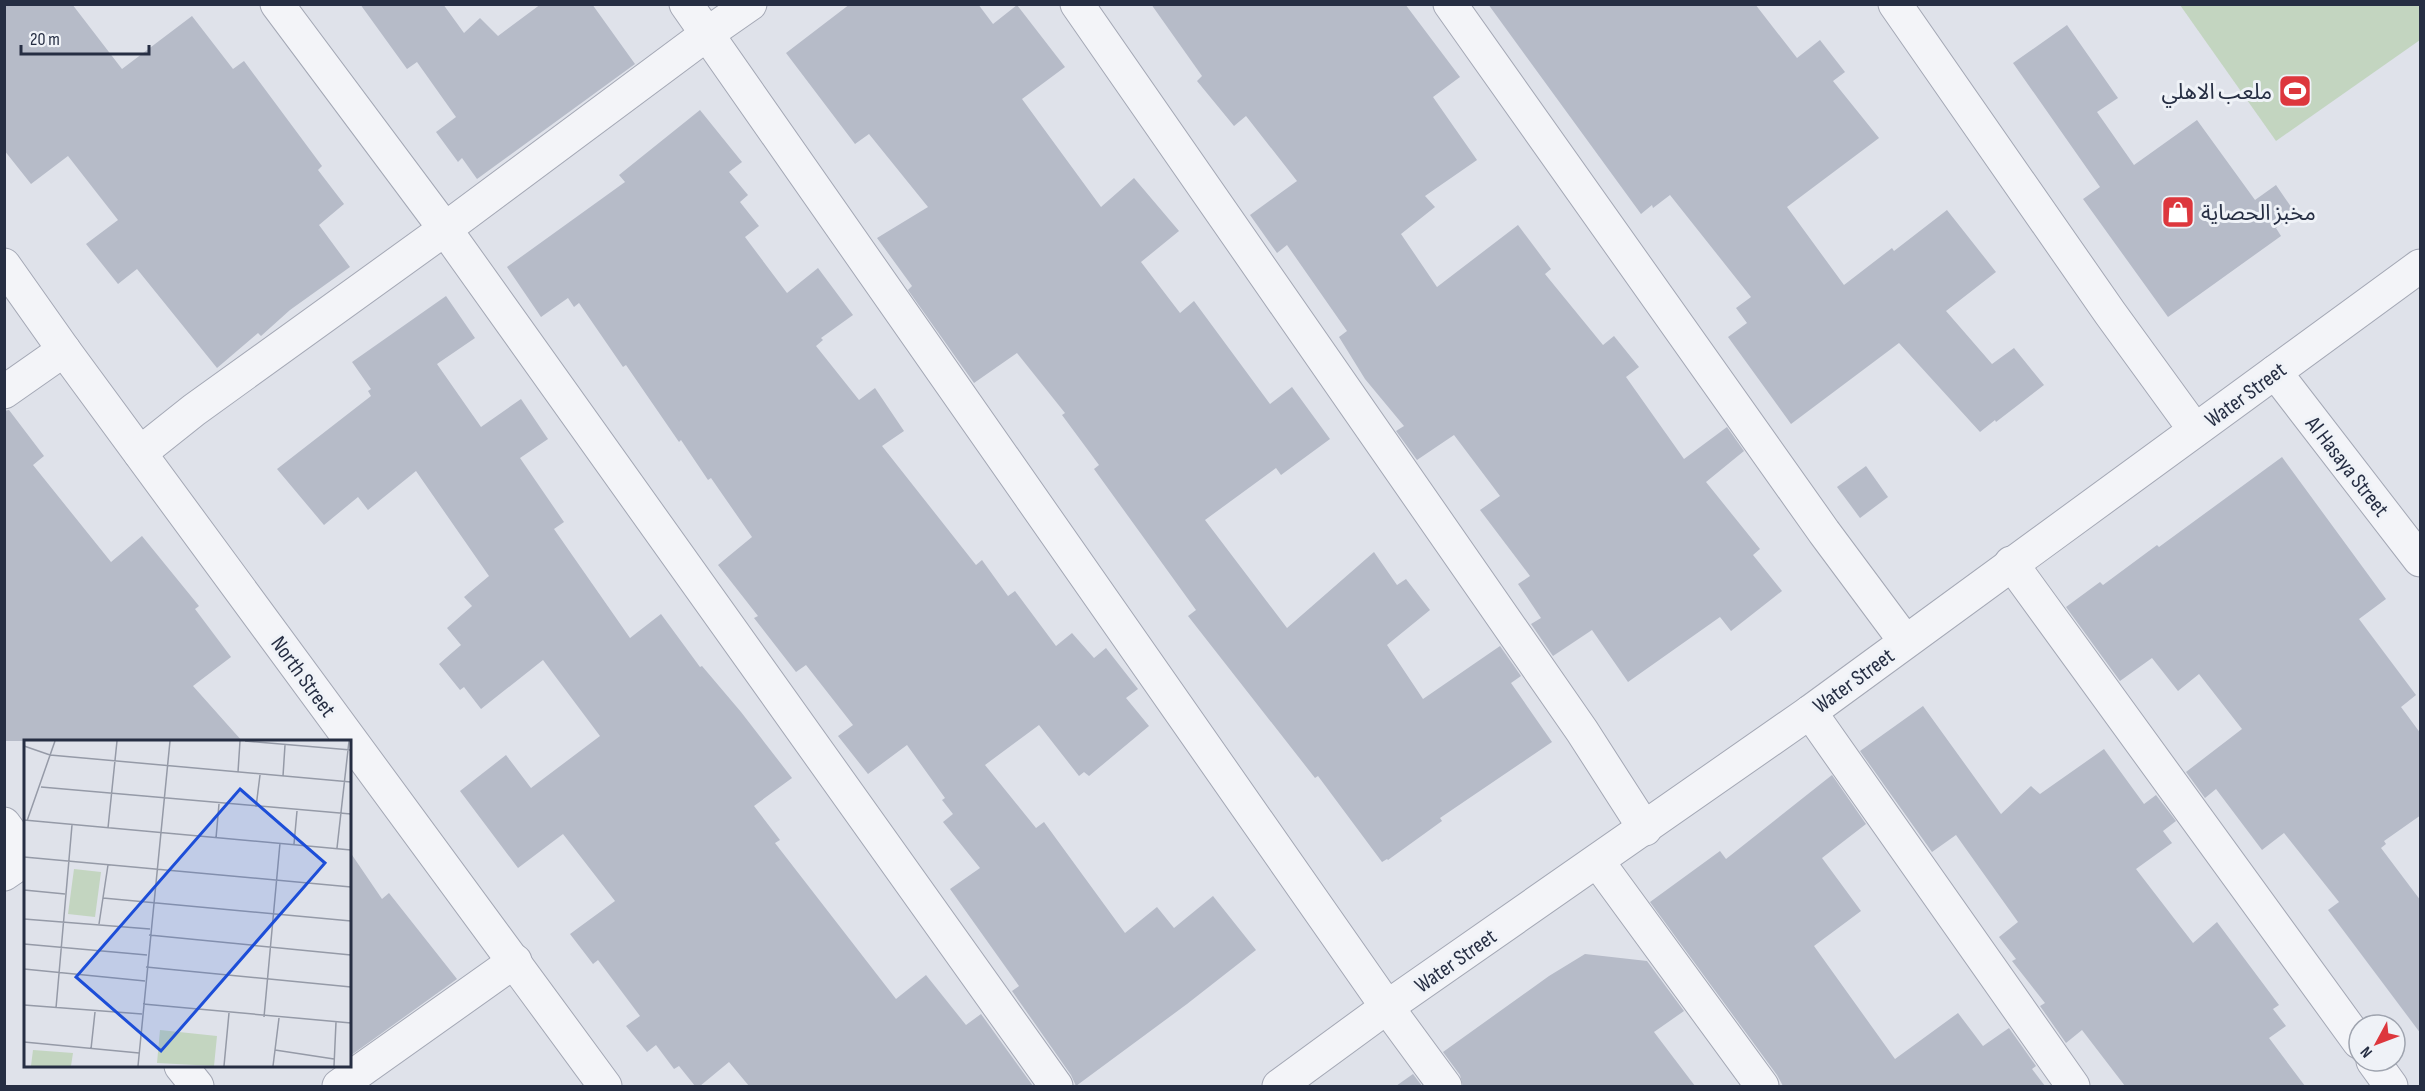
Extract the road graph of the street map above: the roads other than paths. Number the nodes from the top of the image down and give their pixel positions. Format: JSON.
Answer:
{"nodes":[{"id":1,"x":277,"y":4,"type":"edge"},
{"id":2,"x":686,"y":4,"type":"edge"},
{"id":3,"x":750,"y":4,"type":"edge"},
{"id":4,"x":1077,"y":4,"type":"edge"},
{"id":5,"x":1450,"y":4,"type":"edge"},
{"id":6,"x":1895,"y":4,"type":"edge"},
{"id":7,"x":708,"y":33,"type":"junction"},
{"id":8,"x":446,"y":229,"type":"junction"},
{"id":9,"x":4,"y":265,"type":"edge"},
{"id":10,"x":2421,"y":266,"type":"edge"},
{"id":11,"x":64,"y":350,"type":"junction"},
{"id":12,"x":2276,"y":372,"type":"junction"},
{"id":13,"x":4,"y":392,"type":"edge"},
{"id":14,"x":2195,"y":430,"type":"junction"},
{"id":15,"x":140,"y":453,"type":"junction"},
{"id":16,"x":2421,"y":560,"type":"edge"},
{"id":17,"x":2011,"y":563,"type":"junction"},
{"id":18,"x":1905,"y":641,"type":"junction"},
{"id":19,"x":1810,"y":712,"type":"junction"},
{"id":20,"x":4,"y":824,"type":"edge"},
{"id":21,"x":1645,"y":829,"type":"junction"},
{"id":22,"x":24,"y":851,"type":"edge"},
{"id":23,"x":24,"y":861,"type":"edge"},
{"id":24,"x":1598,"y":862,"type":"junction"},
{"id":25,"x":4,"y":874,"type":"edge"},
{"id":26,"x":514,"y":961,"type":"junction"},
{"id":27,"x":1387,"y":1007,"type":"junction"},
{"id":28,"x":2347,"y":1025,"type":"edge"},
{"id":29,"x":183,"y":1067,"type":"edge"},
{"id":30,"x":2382,"y":1073,"type":"edge"},
{"id":31,"x":197,"y":1086,"type":"edge"},
{"id":32,"x":339,"y":1086,"type":"edge"},
{"id":33,"x":605,"y":1086,"type":"edge"},
{"id":34,"x":1056,"y":1086,"type":"edge"},
{"id":35,"x":1279,"y":1086,"type":"edge"},
{"id":36,"x":1445,"y":1086,"type":"edge"},
{"id":37,"x":1762,"y":1086,"type":"edge"},
{"id":38,"x":2073,"y":1086,"type":"edge"},
{"id":39,"x":2391,"y":1086,"type":"edge"}],
"edges":[{"from":1,"to":8,"type":"street"},
{"from":2,"to":7,"type":"street"},
{"from":3,"to":7,"type":"street"},
{"from":4,"to":21,"type":"street"},
{"from":5,"to":18,"type":"street"},
{"from":6,"to":14,"type":"street"},
{"from":7,"to":8,"type":"street"},
{"from":7,"to":27,"type":"street"},
{"from":8,"to":15,"type":"street"},
{"from":8,"to":34,"type":"street"},
{"from":9,"to":11,"type":"street","name":"North Street"},
{"from":10,"to":12,"type":"street","name":"Water Street"},
{"from":11,"to":13,"type":"street"},
{"from":11,"to":15,"type":"street","name":"North Street"},
{"from":12,"to":14,"type":"street","name":"Water Street"},
{"from":12,"to":16,"type":"street","name":"Al Hasaya Street"},
{"from":14,"to":17,"type":"street","name":"Water Street"},
{"from":15,"to":26,"type":"street","name":"North Street"},
{"from":17,"to":18,"type":"street","name":"Water Street"},
{"from":17,"to":28,"type":"street"},
{"from":18,"to":19,"type":"street","name":"Water Street"},
{"from":19,"to":21,"type":"street","name":"Water Street"},
{"from":19,"to":38,"type":"street"},
{"from":20,"to":22,"type":"street"},
{"from":21,"to":24,"type":"street","name":"Water Street"},
{"from":23,"to":25,"type":"street"},
{"from":24,"to":27,"type":"street","name":"Water Street"},
{"from":24,"to":37,"type":"street"},
{"from":26,"to":32,"type":"street"},
{"from":26,"to":33,"type":"street","name":"North Street"},
{"from":27,"to":35,"type":"street","name":"Water Street"},
{"from":27,"to":36,"type":"street"},
{"from":29,"to":31,"type":"street"},
{"from":30,"to":39,"type":"street"}]}
